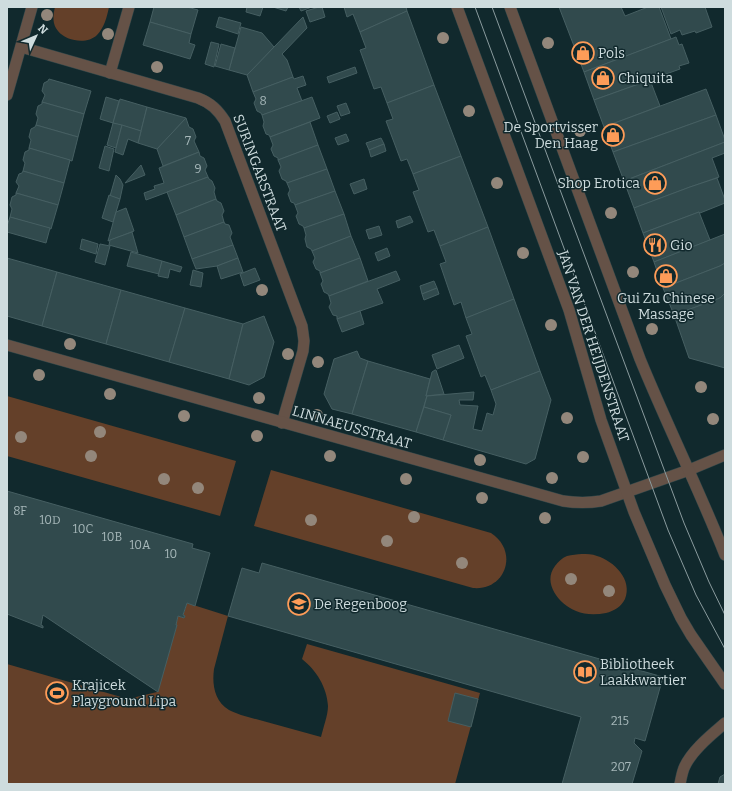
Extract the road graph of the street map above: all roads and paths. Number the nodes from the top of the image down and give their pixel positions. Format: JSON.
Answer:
{"nodes":[{"id":1,"x":32,"y":7,"type":"edge"},
{"id":2,"x":129,"y":7,"type":"edge"},
{"id":3,"x":457,"y":7,"type":"edge"},
{"id":4,"x":510,"y":7,"type":"edge"},
{"id":5,"x":21,"y":47,"type":"junction"},
{"id":6,"x":110,"y":73,"type":"junction"},
{"id":7,"x":7,"y":95,"type":"edge"},
{"id":8,"x":7,"y":345,"type":"edge"},
{"id":9,"x":282,"y":423,"type":"junction"},
{"id":10,"x":725,"y":454,"type":"edge"},
{"id":11,"x":689,"y":470,"type":"junction"},
{"id":12,"x":626,"y":492,"type":"junction"},
{"id":13,"x":725,"y":555,"type":"edge"},
{"id":14,"x":725,"y":684,"type":"edge"},
{"id":15,"x":725,"y":723,"type":"edge"},
{"id":16,"x":680,"y":784,"type":"edge"}],
"edges":[{"from":1,"to":5,"type":"street"},
{"from":2,"to":6,"type":"street"},
{"from":3,"to":12,"type":"street","name":"JAN VAN DER HEIJDENSTRAAT"},
{"from":4,"to":11,"type":"street"},
{"from":5,"to":6,"type":"street","name":"SURINGARSTRAAT"},
{"from":5,"to":7,"type":"street"},
{"from":6,"to":9,"type":"street","name":"SURINGARSTRAAT"},
{"from":8,"to":9,"type":"street","name":"LINNAEUSSTRAAT"},
{"from":9,"to":12,"type":"street","name":"LINNAEUSSTRAAT"},
{"from":10,"to":11,"type":"street","name":"LINNAEUSSTRAAT"},
{"from":11,"to":12,"type":"street","name":"LINNAEUSSTRAAT"},
{"from":11,"to":13,"type":"street"},
{"from":12,"to":14,"type":"street","name":"JAN VAN DER HEIJDENSTRAAT"},
{"from":15,"to":16,"type":"street"}]}
